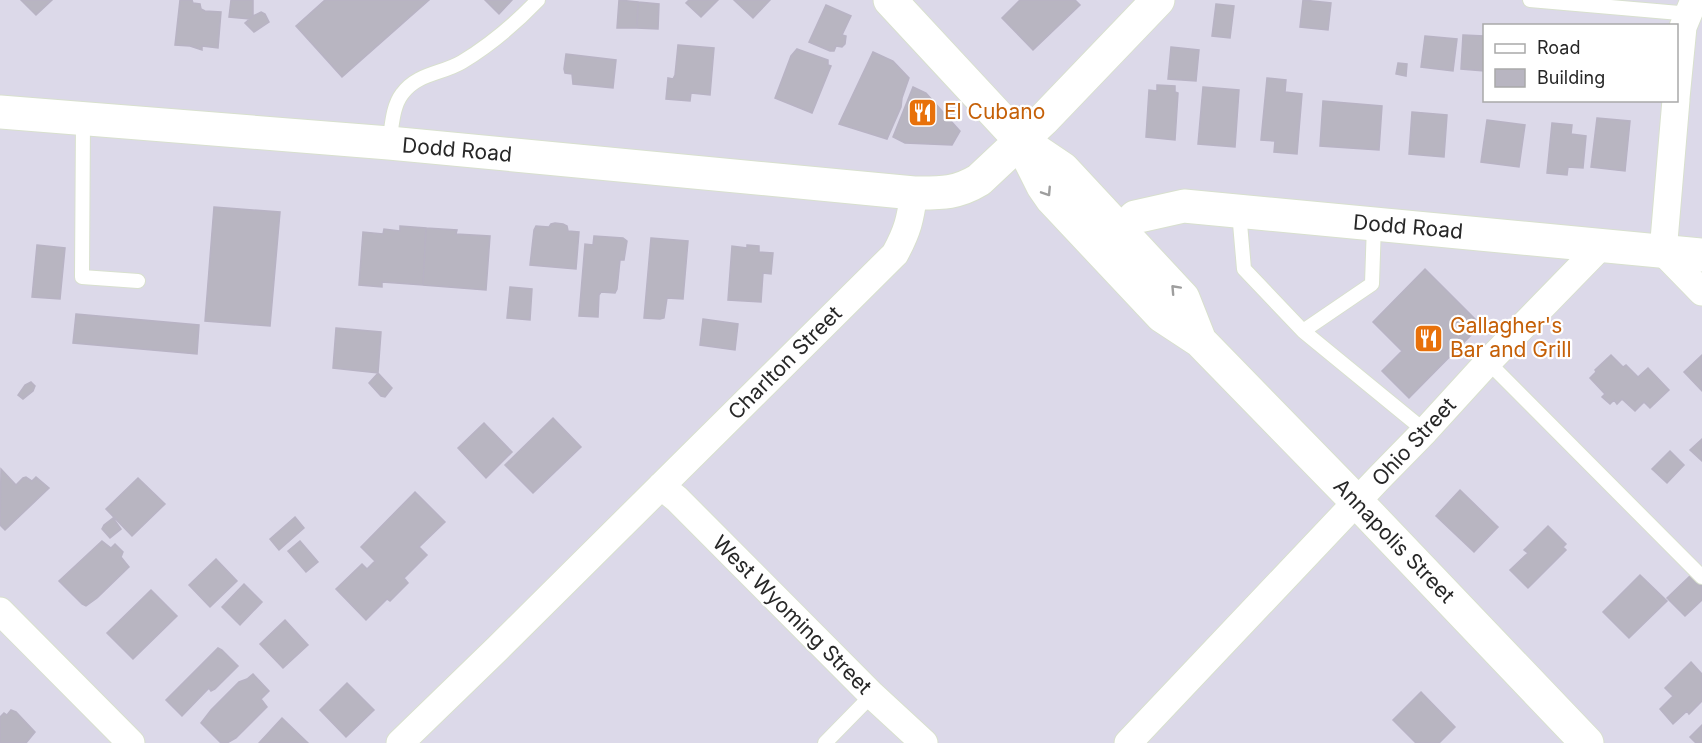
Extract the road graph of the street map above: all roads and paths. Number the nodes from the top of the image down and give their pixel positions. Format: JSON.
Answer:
{"nodes":[{"id":1,"x":538,"y":0,"type":"edge"},
{"id":2,"x":890,"y":0,"type":"edge"},
{"id":3,"x":1158,"y":0,"type":"edge"},
{"id":4,"x":1530,"y":0,"type":"edge"},
{"id":5,"x":1695,"y":9,"type":"edge"},
{"id":6,"x":1678,"y":78,"type":"edge"},
{"id":7,"x":1676,"y":102,"type":"edge"},
{"id":8,"x":0,"y":112,"type":"edge"},
{"id":9,"x":83,"y":119,"type":"junction"},
{"id":10,"x":1020,"y":140,"type":"junction"},
{"id":11,"x":389,"y":143,"type":"junction"},
{"id":12,"x":914,"y":193,"type":"junction"},
{"id":13,"x":1239,"y":211,"type":"junction"},
{"id":14,"x":1374,"y":224,"type":"junction"},
{"id":15,"x":1122,"y":232,"type":"junction"},
{"id":16,"x":1602,"y":245,"type":"junction"},
{"id":17,"x":1663,"y":252,"type":"junction"},
{"id":18,"x":1702,"y":255,"type":"edge"},
{"id":19,"x":138,"y":281,"type":"dead end"},
{"id":20,"x":1702,"y":292,"type":"edge"},
{"id":21,"x":1303,"y":331,"type":"junction"},
{"id":22,"x":1200,"y":341,"type":"junction"},
{"id":23,"x":1488,"y":362,"type":"junction"},
{"id":24,"x":1425,"y":431,"type":"junction"},
{"id":25,"x":661,"y":486,"type":"junction"},
{"id":26,"x":1357,"y":502,"type":"junction"},
{"id":27,"x":1702,"y":577,"type":"edge"},
{"id":28,"x":0,"y":611,"type":"edge"},
{"id":29,"x":872,"y":695,"type":"junction"},
{"id":30,"x":131,"y":743,"type":"edge"},
{"id":31,"x":400,"y":743,"type":"edge"},
{"id":32,"x":825,"y":743,"type":"edge"},
{"id":33,"x":924,"y":743,"type":"edge"},
{"id":34,"x":1128,"y":743,"type":"edge"},
{"id":35,"x":1587,"y":743,"type":"edge"}],
"edges":[{"from":1,"to":11,"type":"lane"},
{"from":2,"to":10,"type":"street","name":"Annapolis Street"},
{"from":3,"to":10,"type":"street"},
{"from":4,"to":5,"type":"lane"},
{"from":5,"to":6,"type":"street"},
{"from":7,"to":17,"type":"street"},
{"from":8,"to":9,"type":"street","name":"Dodd Road"},
{"from":9,"to":11,"type":"street","name":"Dodd Road"},
{"from":9,"to":19,"type":"lane"},
{"from":10,"to":12,"type":"street"},
{"from":10,"to":15,"type":"street","name":"Annapolis Street"},
{"from":10,"to":22,"type":"street","name":"Annapolis Street","one_way":true},
{"from":11,"to":12,"type":"street","name":"Dodd Road"},
{"from":12,"to":25,"type":"street","name":"Charlton Street"},
{"from":13,"to":14,"type":"street","name":"Dodd Road"},
{"from":13,"to":15,"type":"street","name":"Dodd Road"},
{"from":13,"to":21,"type":"lane"},
{"from":14,"to":16,"type":"street","name":"Dodd Road"},
{"from":14,"to":21,"type":"lane"},
{"from":22,"to":15,"type":"street","name":"Annapolis Street","one_way":true},
{"from":16,"to":17,"type":"street","name":"Dodd Road"},
{"from":16,"to":23,"type":"street","name":"Ohio Street"},
{"from":17,"to":18,"type":"street","name":"Dodd Road"},
{"from":17,"to":20,"type":"street"},
{"from":21,"to":24,"type":"lane"},
{"from":22,"to":26,"type":"street","name":"Annapolis Street"},
{"from":23,"to":24,"type":"street","name":"Ohio Street"},
{"from":23,"to":27,"type":"lane"},
{"from":24,"to":26,"type":"street","name":"Ohio Street"},
{"from":25,"to":29,"type":"street","name":"West Wyoming Street"},
{"from":25,"to":31,"type":"street","name":"Charlton Street"},
{"from":26,"to":34,"type":"street","name":"Ohio Street"},
{"from":26,"to":35,"type":"street","name":"Annapolis Street"},
{"from":28,"to":30,"type":"street"},
{"from":29,"to":32,"type":"lane"},
{"from":29,"to":33,"type":"street","name":"West Wyoming Street"}]}
